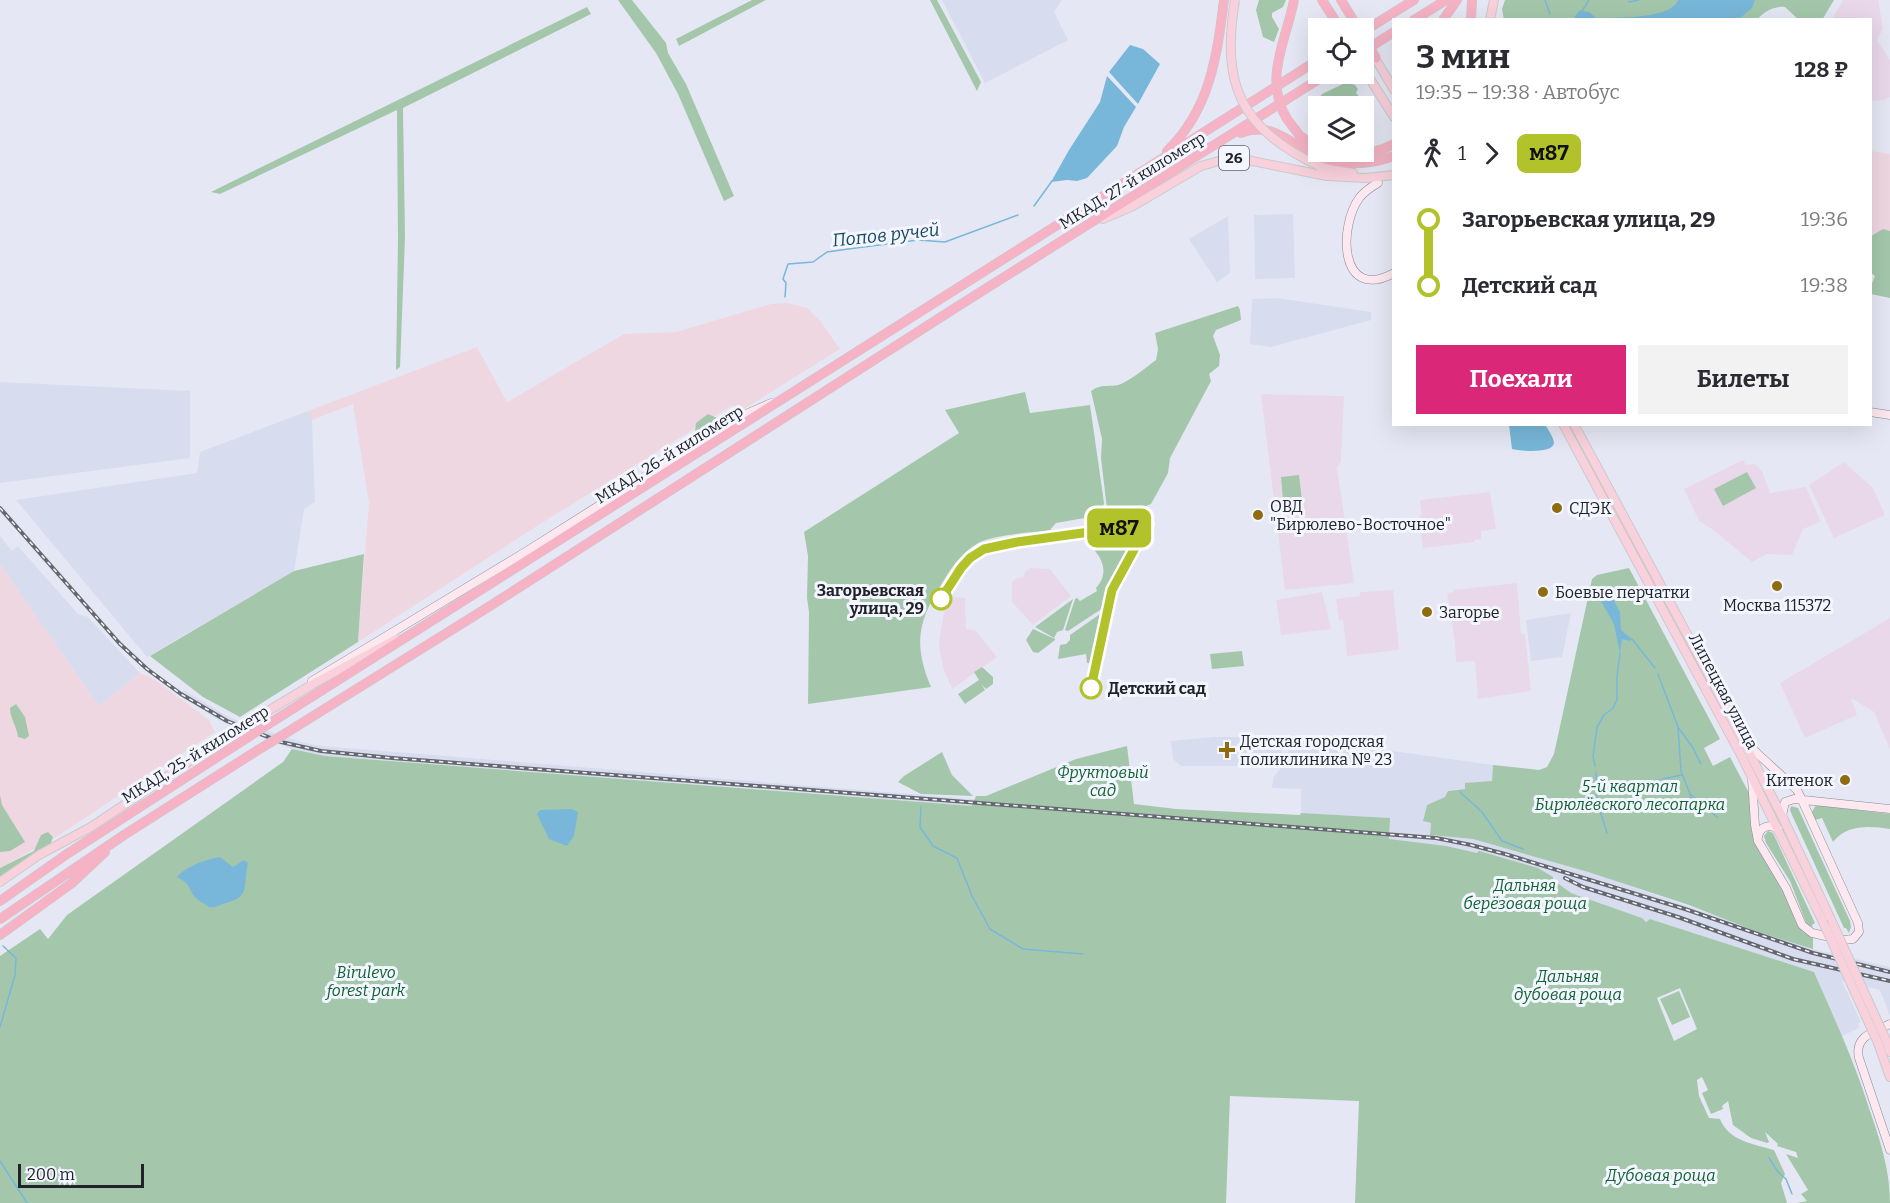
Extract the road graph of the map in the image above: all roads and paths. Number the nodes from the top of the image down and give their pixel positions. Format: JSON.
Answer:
{"nodes":[{"id":1,"x":1224,"y":0,"type":"edge"},
{"id":2,"x":1235,"y":0,"type":"edge"},
{"id":3,"x":1294,"y":0,"type":"edge"},
{"id":4,"x":1323,"y":0,"type":"edge"},
{"id":5,"x":1341,"y":0,"type":"edge"},
{"id":6,"x":1408,"y":0,"type":"edge"},
{"id":7,"x":1414,"y":0,"type":"edge"},
{"id":8,"x":1446,"y":0,"type":"edge"},
{"id":9,"x":1457,"y":0,"type":"edge"},
{"id":10,"x":1472,"y":0,"type":"edge"},
{"id":11,"x":1493,"y":3,"type":"edge"},
{"id":12,"x":1391,"y":14,"type":"junction"},
{"id":13,"x":1333,"y":18,"type":"edge"},
{"id":14,"x":1352,"y":18,"type":"edge"},
{"id":15,"x":1417,"y":18,"type":"edge"},
{"id":16,"x":1444,"y":18,"type":"edge"},
{"id":17,"x":1471,"y":18,"type":"edge"},
{"id":18,"x":1490,"y":18,"type":"edge"},
{"id":19,"x":1374,"y":25,"type":"edge"},
{"id":20,"x":1392,"y":33,"type":"edge"},
{"id":21,"x":1374,"y":45,"type":"edge"},
{"id":22,"x":1374,"y":55,"type":"edge"},
{"id":23,"x":1377,"y":60,"type":"joint"},
{"id":24,"x":1308,"y":66,"type":"edge"},
{"id":25,"x":1311,"y":84,"type":"edge"},
{"id":26,"x":1373,"y":84,"type":"edge"},
{"id":27,"x":1392,"y":86,"type":"edge"},
{"id":28,"x":1392,"y":114,"type":"edge"},
{"id":29,"x":1308,"y":141,"type":"edge"},
{"id":30,"x":1392,"y":145,"type":"edge"},
{"id":31,"x":1212,"y":147,"type":"junction"},
{"id":32,"x":1374,"y":152,"type":"edge"},
{"id":33,"x":1392,"y":156,"type":"edge"},
{"id":34,"x":1144,"y":170,"type":"junction"},
{"id":35,"x":1392,"y":175,"type":"edge"},
{"id":36,"x":1392,"y":175,"type":"edge"},
{"id":37,"x":1378,"y":183,"type":"dead end"},
{"id":38,"x":1089,"y":225,"type":"junction"},
{"id":39,"x":1392,"y":274,"type":"edge"},
{"id":40,"x":944,"y":297,"type":"joint"},
{"id":41,"x":952,"y":310,"type":"joint"},
{"id":42,"x":797,"y":391,"type":"junction"},
{"id":43,"x":1872,"y":412,"type":"edge"},
{"id":44,"x":1890,"y":415,"type":"edge"},
{"id":45,"x":1564,"y":426,"type":"edge"},
{"id":46,"x":1575,"y":426,"type":"edge"},
{"id":47,"x":1631,"y":530,"type":"junction"},
{"id":48,"x":1622,"y":534,"type":"junction"},
{"id":49,"x":452,"y":609,"type":"junction"},
{"id":50,"x":409,"y":636,"type":"joint"},
{"id":51,"x":418,"y":650,"type":"joint"},
{"id":52,"x":272,"y":708,"type":"junction"},
{"id":53,"x":1744,"y":742,"type":"junction"},
{"id":54,"x":1750,"y":772,"type":"junction"},
{"id":55,"x":1801,"y":798,"type":"junction"},
{"id":56,"x":1890,"y":809,"type":"edge"},
{"id":57,"x":1782,"y":816,"type":"junction"},
{"id":58,"x":1779,"y":830,"type":"junction"},
{"id":59,"x":124,"y":834,"type":"junction"},
{"id":60,"x":1757,"y":838,"type":"junction"},
{"id":61,"x":0,"y":882,"type":"edge"},
{"id":62,"x":23,"y":885,"type":"junction"},
{"id":63,"x":0,"y":895,"type":"edge"},
{"id":64,"x":0,"y":902,"type":"edge"},
{"id":65,"x":0,"y":919,"type":"edge"},
{"id":66,"x":0,"y":935,"type":"edge"},
{"id":67,"x":1890,"y":1024,"type":"edge"},
{"id":68,"x":1882,"y":1042,"type":"junction"},
{"id":69,"x":1890,"y":1052,"type":"edge"},
{"id":70,"x":1890,"y":1077,"type":"edge"},
{"id":71,"x":1888,"y":1140,"type":"edge"},
{"id":72,"x":1890,"y":1150,"type":"edge"}],
"edges":[{"from":1,"to":34,"type":"highway"},
{"from":2,"to":35,"type":"main road","bridge":true},
{"from":3,"to":29,"type":"highway","bridge":true},
{"from":4,"to":13,"type":"highway"},
{"from":5,"to":14,"type":"highway"},
{"from":6,"to":12,"type":"main road"},
{"from":7,"to":12,"type":"highway"},
{"from":8,"to":15,"type":"highway"},
{"from":9,"to":16,"type":"highway"},
{"from":10,"to":17,"type":"highway"},
{"from":11,"to":18,"type":"main road"},
{"from":12,"to":19,"type":"highway"},
{"from":20,"to":21,"type":"highway"},
{"from":22,"to":23,"type":"highway","bridge":true},
{"from":23,"to":27,"type":"main road"},
{"from":24,"to":34,"type":"highway","name":"МКАД, 27-й километр"},
{"from":25,"to":31,"type":"highway","name":"МКАД, 27-й километр"},
{"from":26,"to":28,"type":"main road"},
{"from":30,"to":32,"type":"highway"},
{"from":31,"to":33,"type":"highway"},
{"from":31,"to":38,"type":"highway","name":"МКАД, 27-й километр"},
{"from":34,"to":40,"type":"highway","name":"МКАД, 27-й километр"},
{"from":36,"to":38,"type":"main road","number":"26"},
{"from":37,"to":39,"type":"street"},
{"from":38,"to":41,"type":"highway","name":"МКАД, 27-й километр"},
{"from":40,"to":42,"type":"highway","name":"МКАД, 26-й километр"},
{"from":41,"to":51,"type":"highway","name":"МКАД, 26-й километр"},
{"from":42,"to":49,"type":"highway","name":"МКАД, 26-й километр"},
{"from":42,"to":52,"type":"street"},
{"from":43,"to":44,"type":"street"},
{"from":45,"to":48,"type":"main road","name":"Липецкая улица"},
{"from":46,"to":47,"type":"main road","name":"Липецкая улица"},
{"from":47,"to":48,"type":"street"},
{"from":47,"to":53,"type":"main road","name":"Липецкая улица"},
{"from":48,"to":54,"type":"main road","name":"Липецкая улица"},
{"from":49,"to":50,"type":"highway","name":"МКАД, 26-й километр"},
{"from":49,"to":52,"type":"main road"},
{"from":50,"to":62,"type":"highway","name":"МКАД, 25-й километр","bridge":true},
{"from":51,"to":59,"type":"highway","name":"МКАД, 25-й километр","bridge":true},
{"from":52,"to":61,"type":"main road","bridge":true},
{"from":53,"to":55,"type":"street"},
{"from":53,"to":57,"type":"main road","name":"Липецкая улица"},
{"from":54,"to":58,"type":"main road","name":"Липецкая улица"},
{"from":54,"to":60,"type":"street"},
{"from":55,"to":56,"type":"street"},
{"from":55,"to":57,"type":"street"},
{"from":55,"to":60,"type":"street"},
{"from":57,"to":68,"type":"main road","name":"Липецкая улица","bridge":true},
{"from":58,"to":60,"type":"street"},
{"from":58,"to":68,"type":"main road","name":"Липецкая улица","bridge":true},
{"from":59,"to":65,"type":"highway"},
{"from":59,"to":66,"type":"highway"},
{"from":62,"to":63,"type":"highway"},
{"from":62,"to":64,"type":"highway","name":"МКАД, 25-й километр"},
{"from":67,"to":71,"type":"street"},
{"from":68,"to":69,"type":"main road","name":"Липецкая улица"},
{"from":68,"to":70,"type":"main road","name":"Липецкая улица"},
{"from":71,"to":72,"type":"street"}]}
